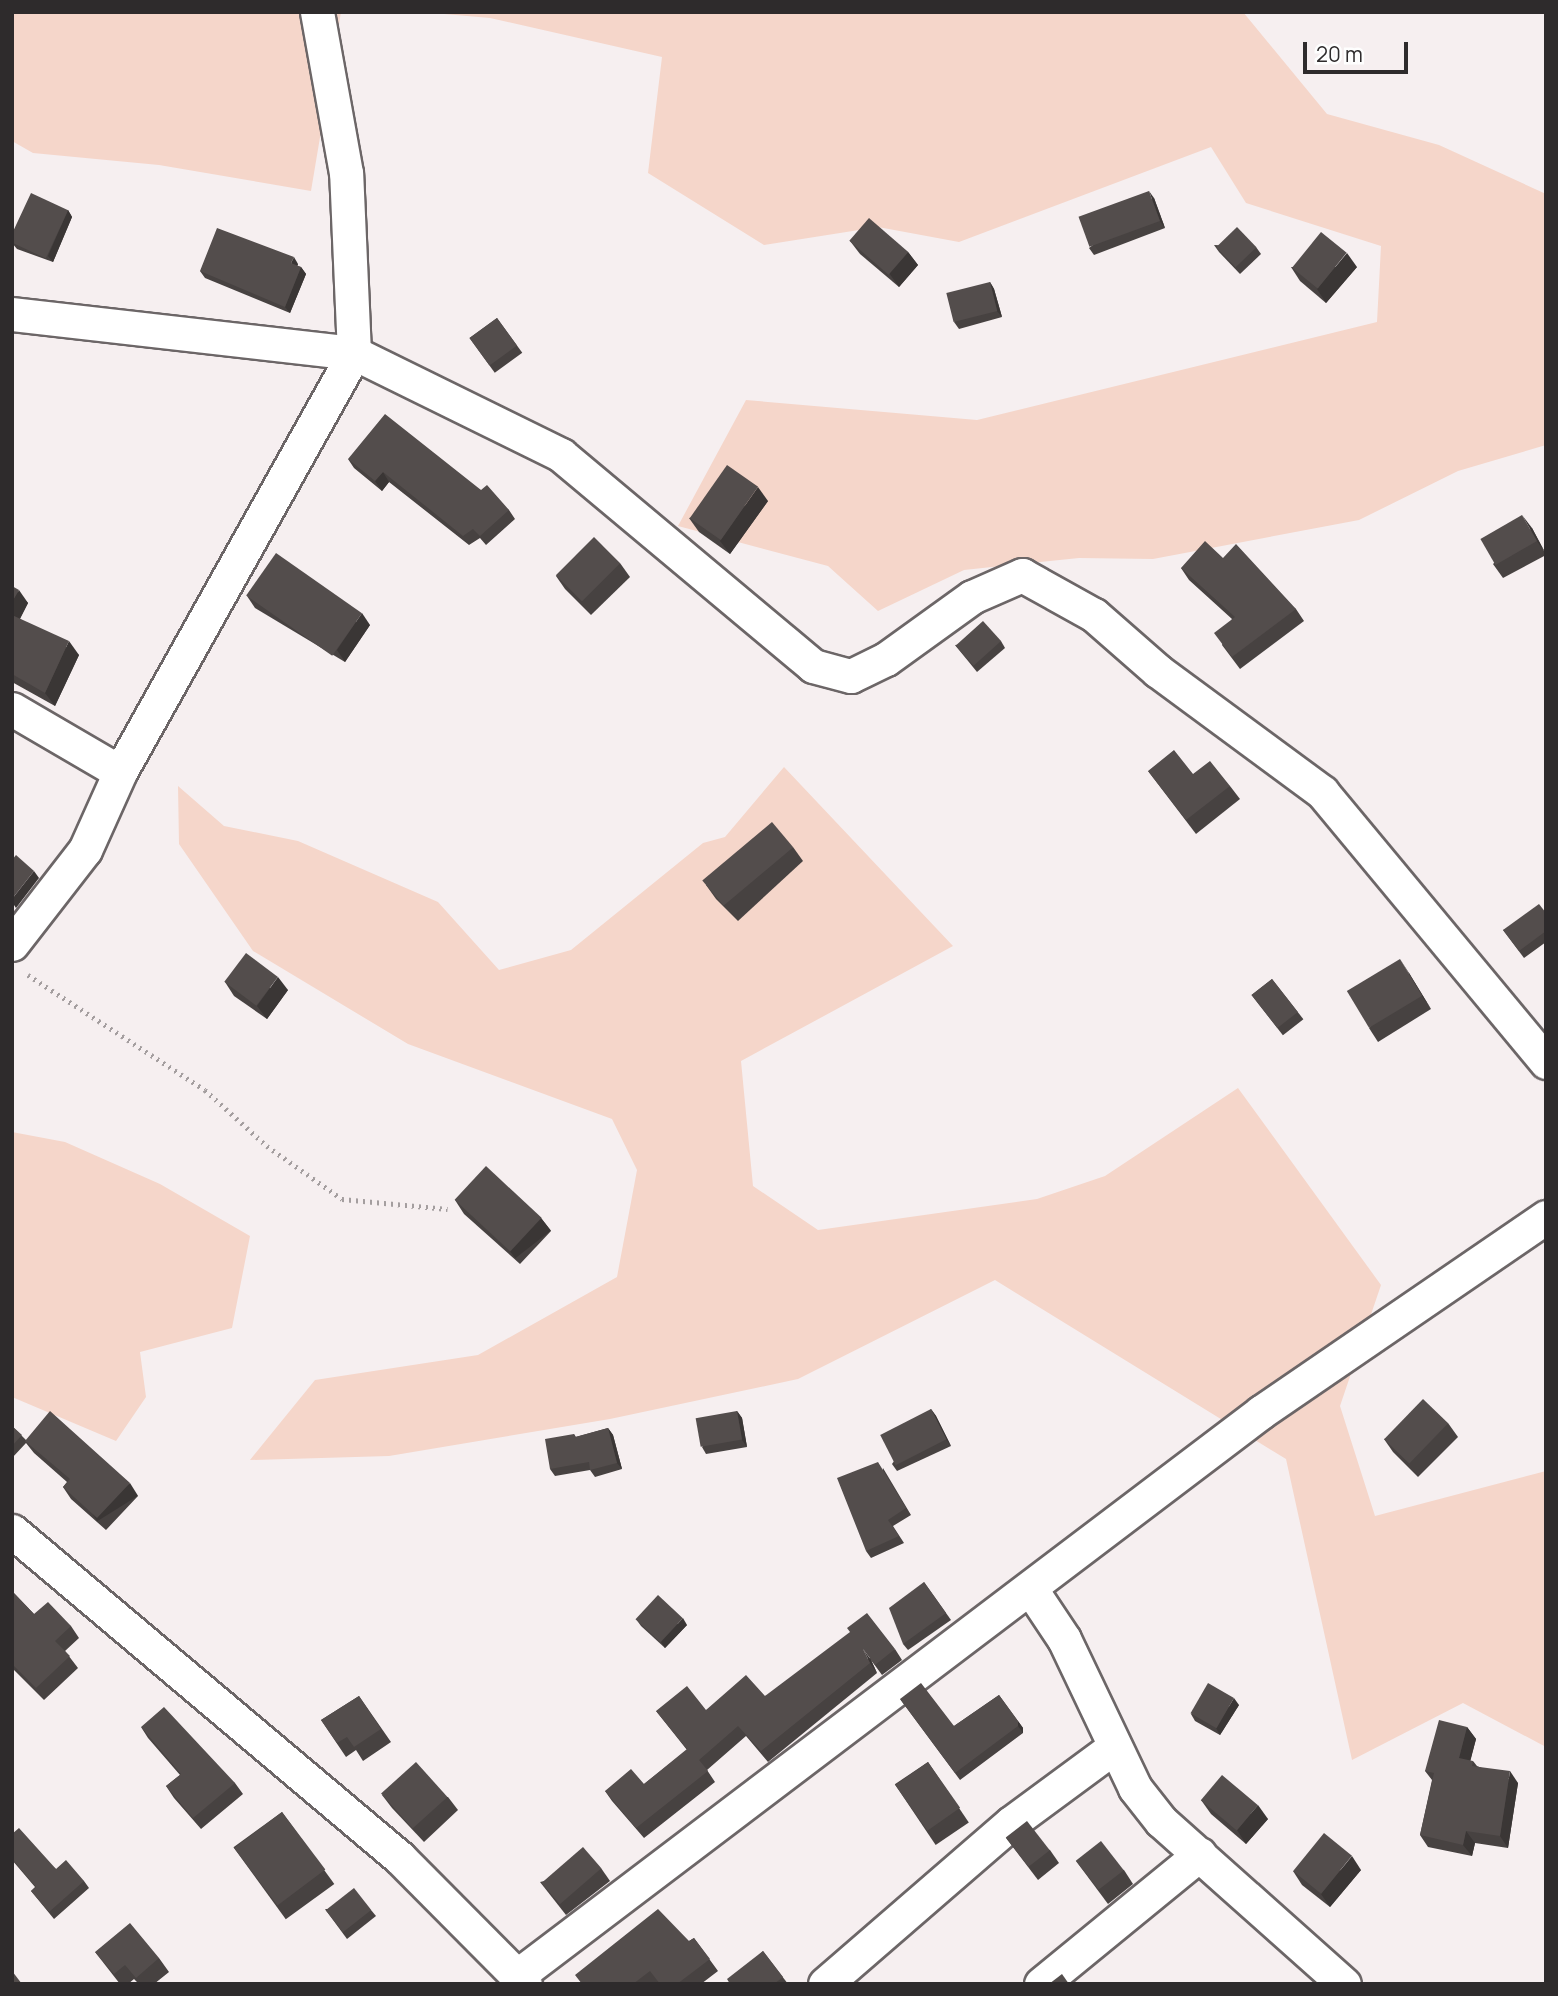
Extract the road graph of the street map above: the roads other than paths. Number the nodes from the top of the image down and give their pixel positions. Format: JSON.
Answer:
{"nodes":[{"id":1,"x":317,"y":12,"type":"edge"},
{"id":2,"x":12,"y":314,"type":"edge"},
{"id":3,"x":354,"y":353,"type":"junction"},
{"id":4,"x":12,"y":709,"type":"edge"},
{"id":5,"x":120,"y":772,"type":"junction"},
{"id":6,"x":18,"y":958,"type":"edge"},
{"id":7,"x":1546,"y":1062,"type":"edge"},
{"id":8,"x":1546,"y":1217,"type":"edge"},
{"id":9,"x":12,"y":1531,"type":"edge"},
{"id":10,"x":1030,"y":1588,"type":"junction"},
{"id":11,"x":1114,"y":1746,"type":"junction"},
{"id":12,"x":1200,"y":1854,"type":"junction"},
{"id":13,"x":521,"y":1980,"type":"edge"},
{"id":14,"x":825,"y":1984,"type":"edge"},
{"id":15,"x":1041,"y":1984,"type":"edge"},
{"id":16,"x":1344,"y":1984,"type":"edge"}],
"edges":[{"from":1,"to":3,"type":"street"},
{"from":2,"to":3,"type":"street"},
{"from":3,"to":5,"type":"street"},
{"from":3,"to":7,"type":"street"},
{"from":4,"to":5,"type":"street"},
{"from":5,"to":6,"type":"street"},
{"from":8,"to":10,"type":"street"},
{"from":9,"to":13,"type":"street"},
{"from":10,"to":11,"type":"street"},
{"from":10,"to":13,"type":"street"},
{"from":11,"to":12,"type":"street"},
{"from":11,"to":14,"type":"street"},
{"from":12,"to":15,"type":"street"},
{"from":12,"to":16,"type":"street"}]}
